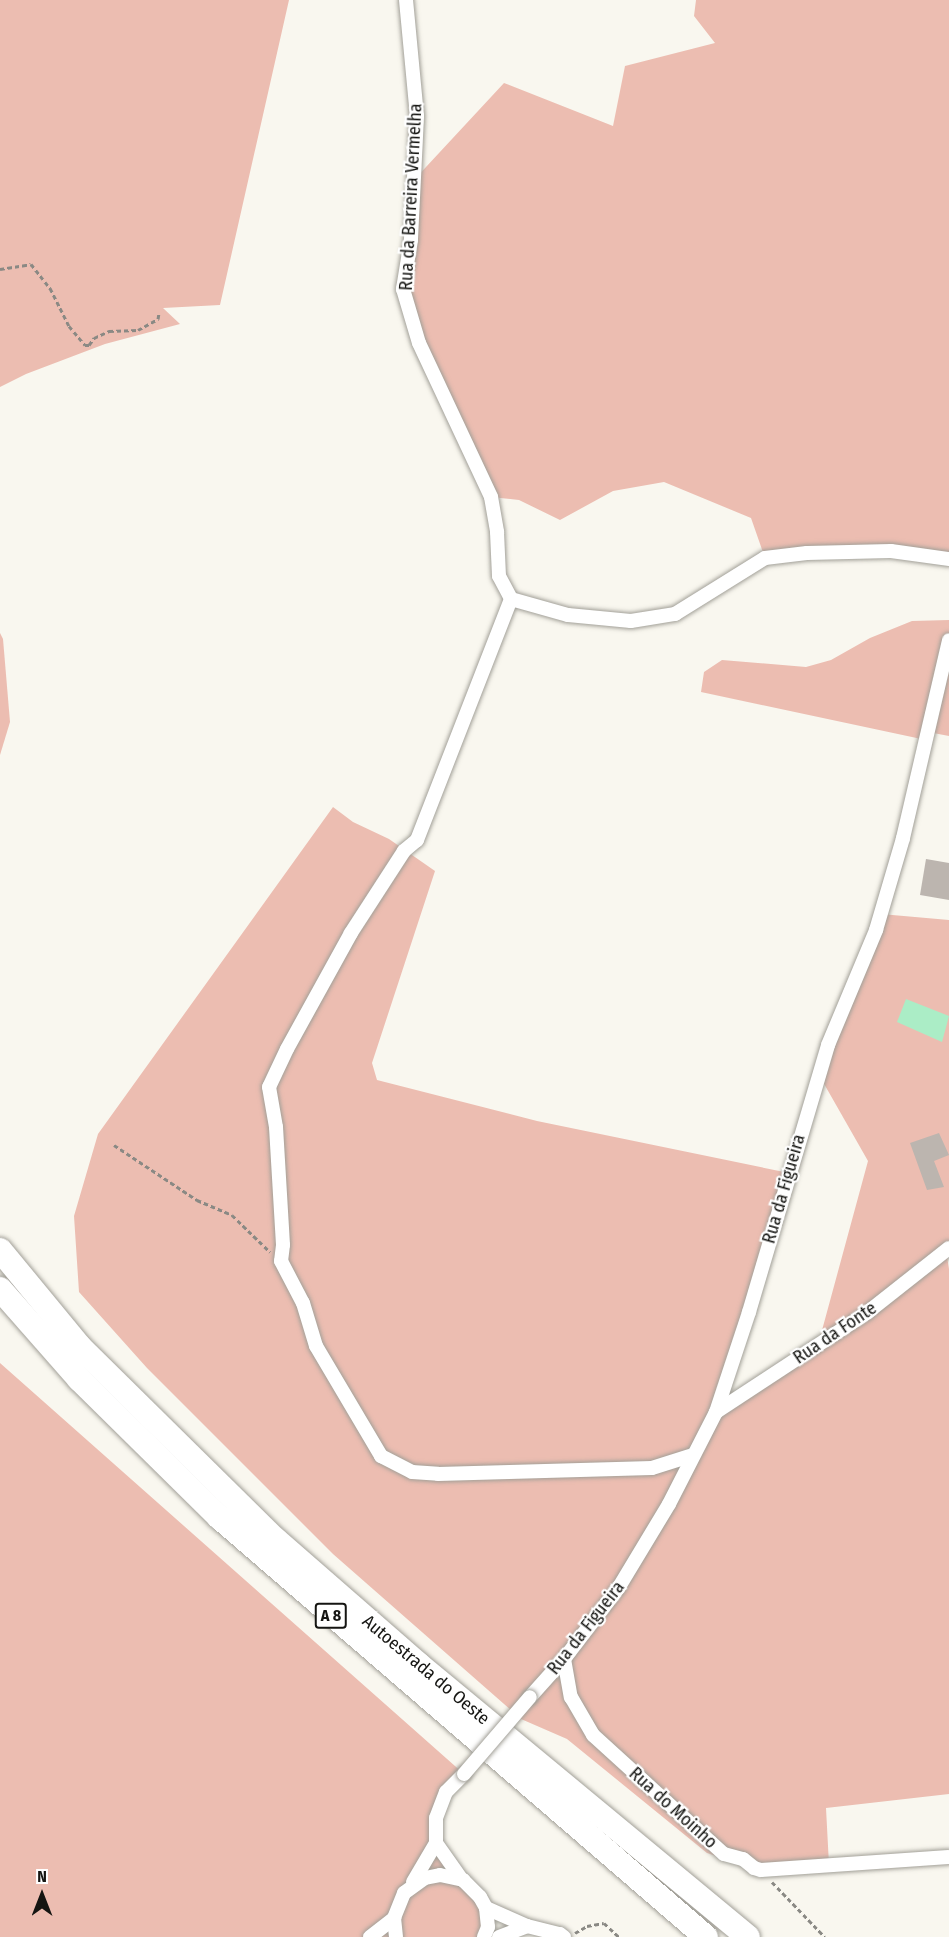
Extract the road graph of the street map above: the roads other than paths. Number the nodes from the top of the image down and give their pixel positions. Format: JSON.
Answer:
{"nodes":[{"id":1,"x":406,"y":0,"type":"edge"},
{"id":2,"x":949,"y":559,"type":"edge"},
{"id":3,"x":511,"y":599,"type":"junction"},
{"id":4,"x":949,"y":640,"type":"edge"},
{"id":5,"x":949,"y":1248,"type":"edge"},
{"id":6,"x":0,"y":1250,"type":"edge"},
{"id":7,"x":0,"y":1289,"type":"edge"},
{"id":8,"x":0,"y":1313,"type":"edge"},
{"id":9,"x":79,"y":1379,"type":"junction"},
{"id":10,"x":716,"y":1412,"type":"junction"},
{"id":11,"x":693,"y":1455,"type":"junction"},
{"id":12,"x":564,"y":1659,"type":"junction"},
{"id":13,"x":436,"y":1843,"type":"junction"},
{"id":14,"x":949,"y":1857,"type":"edge"},
{"id":15,"x":463,"y":1880,"type":"junction"},
{"id":16,"x":411,"y":1886,"type":"junction"},
{"id":17,"x":486,"y":1908,"type":"junction"},
{"id":18,"x":394,"y":1918,"type":"junction"},
{"id":19,"x":527,"y":1926,"type":"junction"},
{"id":20,"x":370,"y":1937,"type":"edge"},
{"id":21,"x":396,"y":1937,"type":"edge"},
{"id":22,"x":484,"y":1937,"type":"edge"},
{"id":23,"x":499,"y":1937,"type":"edge"},
{"id":24,"x":566,"y":1937,"type":"edge"},
{"id":25,"x":706,"y":1937,"type":"edge"},
{"id":26,"x":748,"y":1937,"type":"edge"}],
"edges":[{"from":1,"to":3,"type":"street","name":"Rua da Barreira Vermelha"},
{"from":2,"to":3,"type":"street"},
{"from":3,"to":11,"type":"street"},
{"from":4,"to":10,"type":"street","name":"Rua da Figueira"},
{"from":5,"to":10,"type":"street","name":"Rua da Fonte"},
{"from":6,"to":26,"type":"highway","name":"Autoestrada do Oeste","number":"A 8"},
{"from":7,"to":9,"type":"highway","name":"Autoestrada do Oeste","number":"A 8"},
{"from":8,"to":9,"type":"highway"},
{"from":9,"to":25,"type":"highway","name":"Autoestrada do Oeste","number":"A 8"},
{"from":10,"to":11,"type":"street","name":"Rua da Figueira"},
{"from":11,"to":12,"type":"street","name":"Rua da Figueira"},
{"from":12,"to":13,"type":"street","name":"Rua da Figueira","bridge":true},
{"from":12,"to":14,"type":"street","name":"Rua do Moinho"},
{"from":13,"to":15,"type":"street"},
{"from":13,"to":16,"type":"street"},
{"from":15,"to":16,"type":"street"},
{"from":15,"to":17,"type":"street"},
{"from":16,"to":18,"type":"street"},
{"from":17,"to":19,"type":"street"},
{"from":17,"to":22,"type":"street"},
{"from":18,"to":20,"type":"street"},
{"from":18,"to":21,"type":"street"},
{"from":19,"to":23,"type":"street"},
{"from":19,"to":24,"type":"street"}]}
